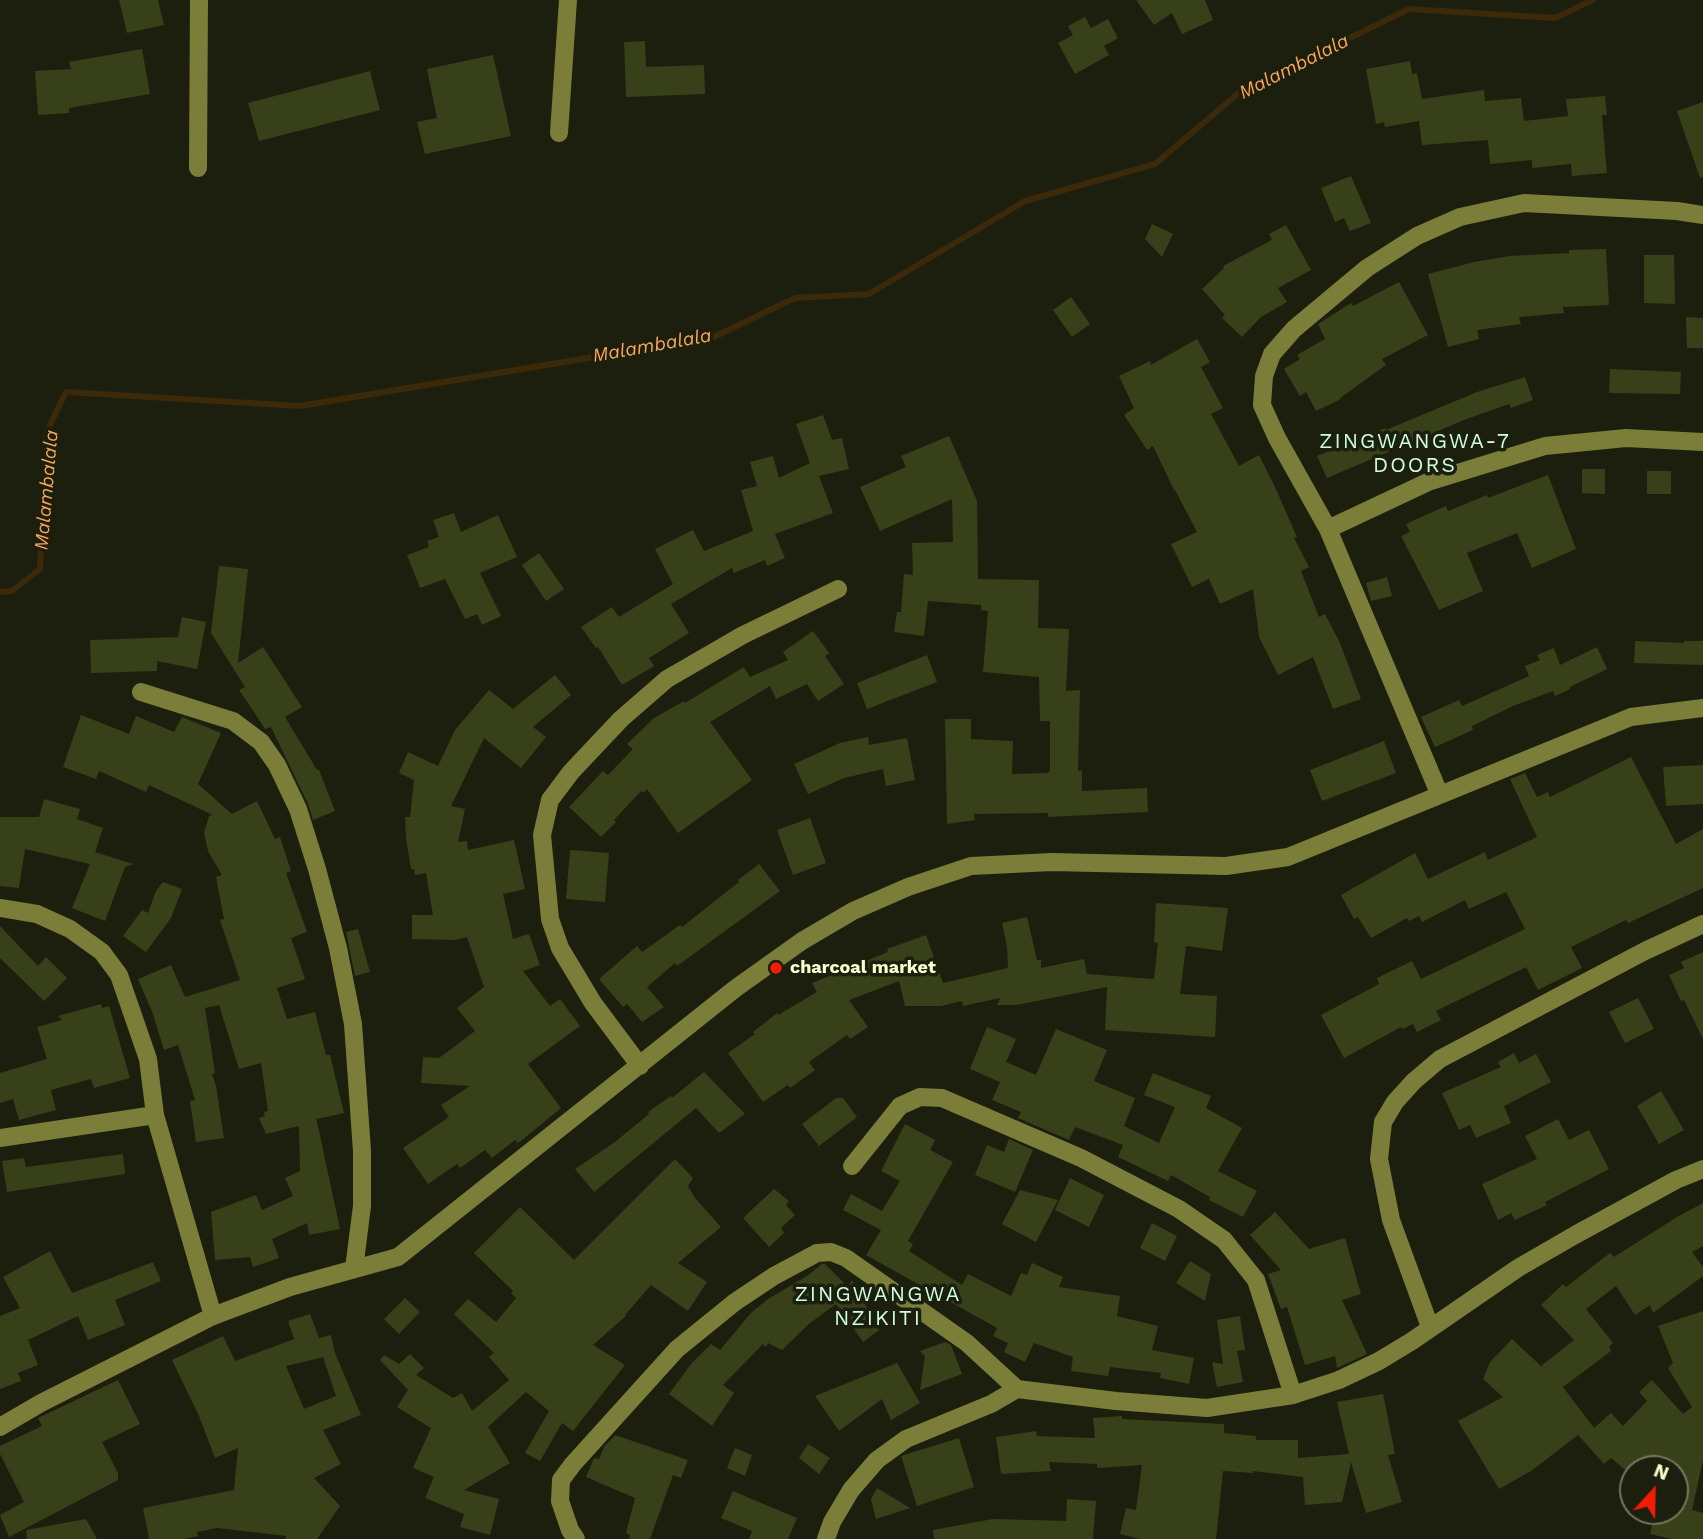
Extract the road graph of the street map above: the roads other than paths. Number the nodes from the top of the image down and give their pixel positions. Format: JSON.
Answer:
{"nodes":[{"id":1,"x":199,"y":0,"type":"edge"},
{"id":2,"x":568,"y":0,"type":"edge"},
{"id":3,"x":559,"y":133,"type":"dead end"},
{"id":4,"x":198,"y":168,"type":"dead end"},
{"id":5,"x":1703,"y":215,"type":"edge"},
{"id":6,"x":1703,"y":442,"type":"edge"},
{"id":7,"x":1328,"y":529,"type":"junction"},
{"id":8,"x":838,"y":589,"type":"dead end"},
{"id":9,"x":141,"y":692,"type":"dead end"},
{"id":10,"x":1703,"y":708,"type":"edge"},
{"id":11,"x":1439,"y":793,"type":"junction"},
{"id":12,"x":0,"y":908,"type":"edge"},
{"id":13,"x":1703,"y":924,"type":"edge"},
{"id":14,"x":640,"y":1066,"type":"junction"},
{"id":15,"x":155,"y":1115,"type":"junction"},
{"id":16,"x":0,"y":1138,"type":"edge"},
{"id":17,"x":852,"y":1166,"type":"dead end"},
{"id":18,"x":1703,"y":1169,"type":"edge"},
{"id":19,"x":354,"y":1269,"type":"junction"},
{"id":20,"x":213,"y":1316,"type":"junction"},
{"id":21,"x":1430,"y":1327,"type":"junction"},
{"id":22,"x":1017,"y":1389,"type":"junction"},
{"id":23,"x":1293,"y":1395,"type":"junction"},
{"id":24,"x":0,"y":1427,"type":"edge"},
{"id":25,"x":576,"y":1539,"type":"edge"},
{"id":26,"x":826,"y":1539,"type":"edge"}],
"edges":[{"from":1,"to":4,"type":"street"},
{"from":2,"to":3,"type":"street"},
{"from":5,"to":7,"type":"street"},
{"from":6,"to":7,"type":"street"},
{"from":7,"to":11,"type":"street"},
{"from":8,"to":14,"type":"street"},
{"from":9,"to":19,"type":"street"},
{"from":10,"to":11,"type":"street"},
{"from":11,"to":14,"type":"street"},
{"from":12,"to":15,"type":"street"},
{"from":13,"to":21,"type":"street"},
{"from":14,"to":19,"type":"street"},
{"from":15,"to":16,"type":"street"},
{"from":15,"to":20,"type":"street"},
{"from":17,"to":23,"type":"street"},
{"from":18,"to":21,"type":"street"},
{"from":19,"to":20,"type":"street"},
{"from":20,"to":24,"type":"street"},
{"from":21,"to":23,"type":"street"},
{"from":22,"to":23,"type":"street"},
{"from":22,"to":25,"type":"street"},
{"from":22,"to":26,"type":"street"}]}
